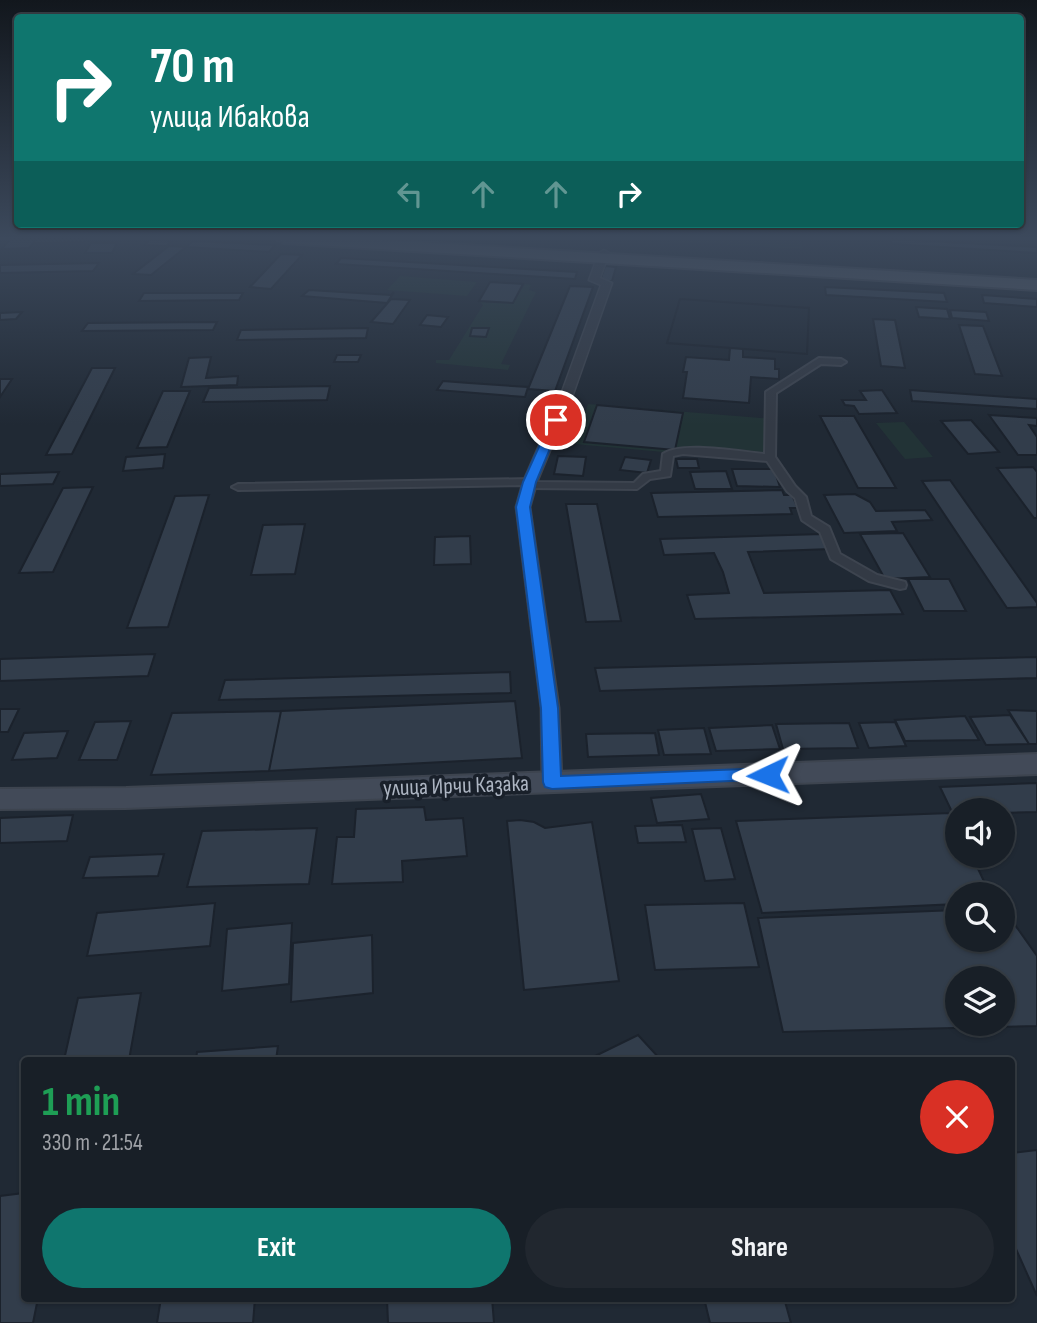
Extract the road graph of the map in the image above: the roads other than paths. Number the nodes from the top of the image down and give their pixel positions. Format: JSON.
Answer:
{"nodes":[{"id":1,"x":601,"y":301,"type":"edge"},
{"id":2,"x":842,"y":362,"type":"dead end"},
{"id":3,"x":771,"y":458,"type":"junction"},
{"id":4,"x":529,"y":484,"type":"junction"},
{"id":5,"x":238,"y":487,"type":"dead end"},
{"id":6,"x":900,"y":585,"type":"dead end"},
{"id":7,"x":1037,"y":764,"type":"edge"},
{"id":8,"x":552,"y":782,"type":"junction"},
{"id":9,"x":0,"y":799,"type":"edge"}],
"edges":[{"from":1,"to":4,"type":"street"},
{"from":2,"to":3,"type":"street"},
{"from":3,"to":4,"type":"street"},
{"from":3,"to":6,"type":"street"},
{"from":4,"to":5,"type":"street"},
{"from":4,"to":8,"type":"street"},
{"from":7,"to":8,"type":"main road","name":"улица Ирчи Казака"},
{"from":8,"to":9,"type":"main road","name":"улица Ирчи Казака"}]}
